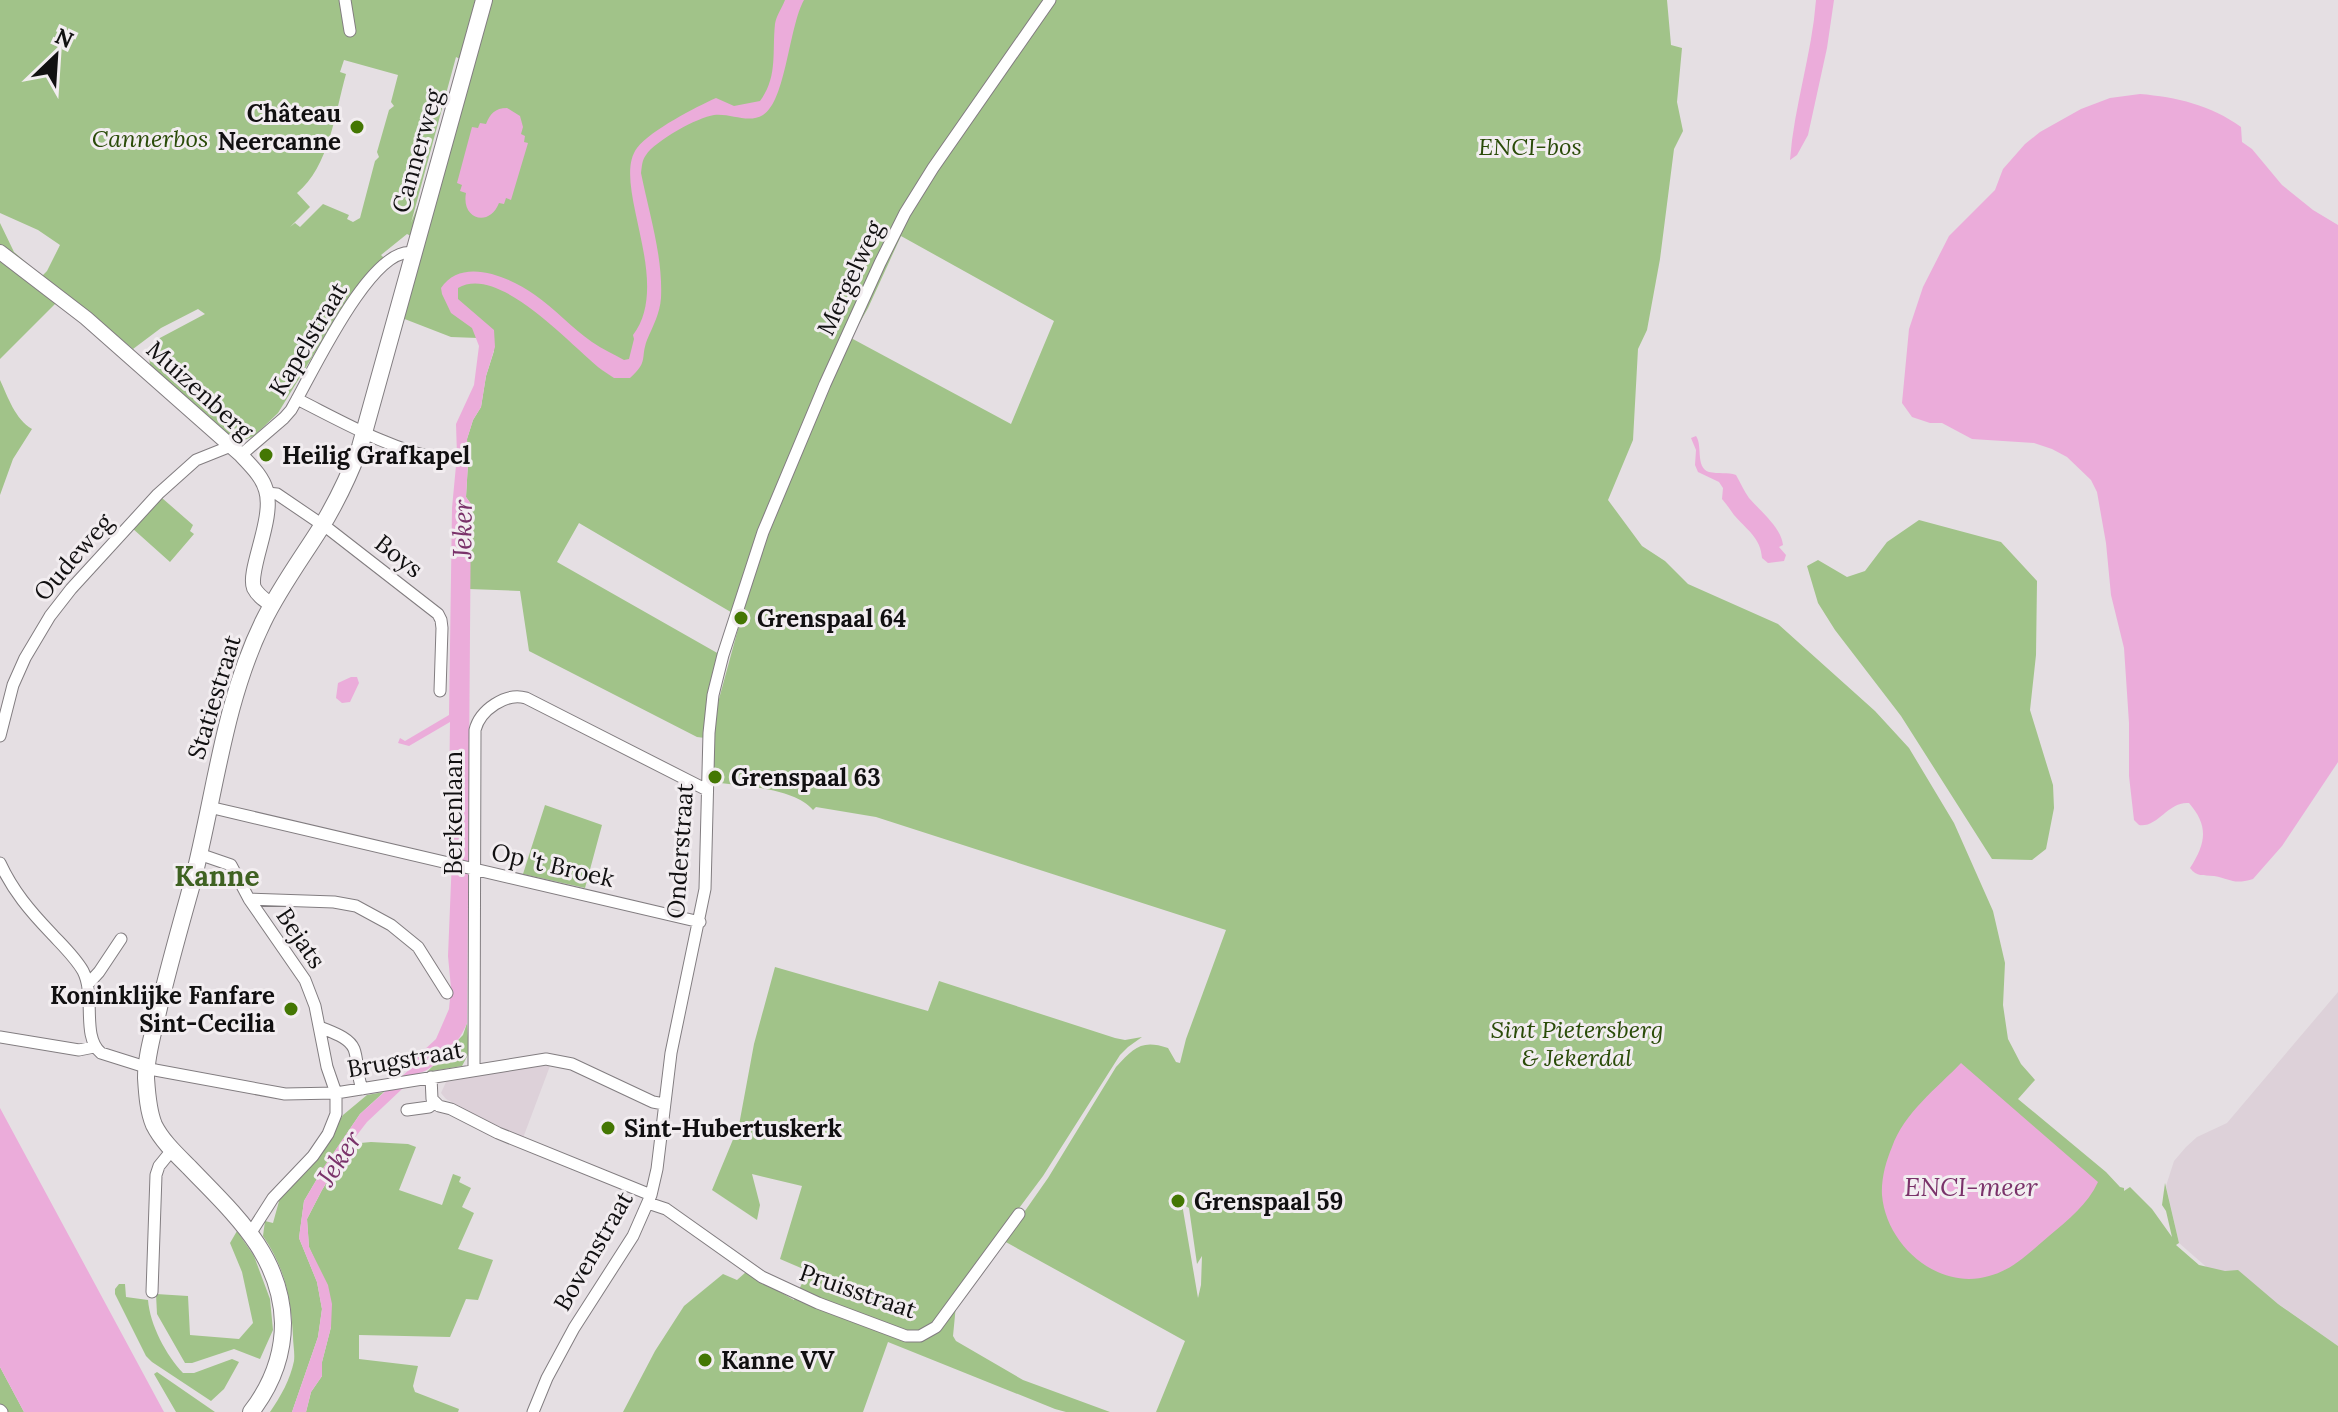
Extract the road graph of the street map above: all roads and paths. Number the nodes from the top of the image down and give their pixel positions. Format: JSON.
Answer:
{"nodes":[{"id":1,"x":345,"y":0,"type":"edge"},
{"id":2,"x":484,"y":0,"type":"edge"},
{"id":3,"x":1050,"y":0,"type":"edge"},
{"id":4,"x":350,"y":31,"type":"dead end"},
{"id":5,"x":0,"y":252,"type":"edge"},
{"id":6,"x":413,"y":253,"type":"junction"},
{"id":7,"x":396,"y":314,"type":"joint"},
{"id":8,"x":297,"y":399,"type":"junction"},
{"id":9,"x":364,"y":433,"type":"junction"},
{"id":10,"x":236,"y":451,"type":"junction"},
{"id":11,"x":441,"y":459,"type":"dead end"},
{"id":12,"x":267,"y":493,"type":"junction"},
{"id":13,"x":322,"y":525,"type":"junction"},
{"id":14,"x":740,"y":602,"type":"joint"},
{"id":15,"x":272,"y":605,"type":"junction"},
{"id":16,"x":440,"y":691,"type":"dead end"},
{"id":17,"x":0,"y":736,"type":"edge"},
{"id":18,"x":707,"y":790,"type":"junction"},
{"id":19,"x":209,"y":807,"type":"junction"},
{"id":20,"x":199,"y":854,"type":"junction"},
{"id":21,"x":0,"y":863,"type":"edge"},
{"id":22,"x":473,"y":869,"type":"junction"},
{"id":23,"x":249,"y":899,"type":"junction"},
{"id":24,"x":700,"y":922,"type":"junction"},
{"id":25,"x":121,"y":939,"type":"dead end"},
{"id":26,"x":88,"y":984,"type":"junction"},
{"id":27,"x":447,"y":993,"type":"dead end"},
{"id":28,"x":320,"y":1027,"type":"junction"},
{"id":29,"x":0,"y":1037,"type":"edge"},
{"id":30,"x":94,"y":1047,"type":"junction"},
{"id":31,"x":147,"y":1068,"type":"junction"},
{"id":32,"x":474,"y":1070,"type":"junction"},
{"id":33,"x":431,"y":1077,"type":"junction"},
{"id":34,"x":362,"y":1089,"type":"junction"},
{"id":35,"x":336,"y":1093,"type":"junction"},
{"id":36,"x":435,"y":1102,"type":"junction"},
{"id":37,"x":664,"y":1104,"type":"junction"},
{"id":38,"x":407,"y":1110,"type":"dead end"},
{"id":39,"x":172,"y":1150,"type":"junction"},
{"id":40,"x":650,"y":1199,"type":"junction"},
{"id":41,"x":1019,"y":1214,"type":"dead end"},
{"id":42,"x":250,"y":1234,"type":"junction"},
{"id":43,"x":152,"y":1288,"type":"dead end"},
{"id":44,"x":251,"y":1412,"type":"edge"},
{"id":45,"x":533,"y":1412,"type":"edge"}],
"edges":[{"from":1,"to":4,"type":"street"},
{"from":2,"to":6,"type":"main road","name":"Cannerweg"},
{"from":3,"to":14,"type":"street","name":"Mergelweg"},
{"from":5,"to":10,"type":"street","name":"Muizenberg"},
{"from":6,"to":7,"type":"main road","name":"Cannerweg"},
{"from":6,"to":8,"type":"street","name":"Kapelstraat"},
{"from":7,"to":9,"type":"main road","name":"Statiestraat"},
{"from":8,"to":9,"type":"street"},
{"from":8,"to":10,"type":"street","name":"Kapelstraat"},
{"from":9,"to":11,"type":"street"},
{"from":9,"to":13,"type":"main road","name":"Statiestraat"},
{"from":10,"to":12,"type":"street","name":"Muizenberg"},
{"from":10,"to":17,"type":"street","name":"Oudeweg"},
{"from":12,"to":13,"type":"street","name":"Boys"},
{"from":12,"to":15,"type":"street"},
{"from":13,"to":15,"type":"main road","name":"Statiestraat"},
{"from":13,"to":16,"type":"street","name":"Boys"},
{"from":14,"to":18,"type":"street","name":"Onderstraat"},
{"from":15,"to":19,"type":"main road","name":"Statiestraat"},
{"from":18,"to":22,"type":"street","name":"Berkenlaan"},
{"from":18,"to":24,"type":"street","name":"Onderstraat"},
{"from":19,"to":20,"type":"main road","name":"Statiestraat"},
{"from":19,"to":22,"type":"street","name":"Op 't Broek"},
{"from":20,"to":23,"type":"street","name":"Bejats"},
{"from":20,"to":31,"type":"main road","name":"Statiestraat"},
{"from":21,"to":26,"type":"street"},
{"from":22,"to":24,"type":"street","name":"Op 't Broek"},
{"from":22,"to":32,"type":"street","name":"Berkenlaan"},
{"from":23,"to":27,"type":"street"},
{"from":23,"to":28,"type":"street","name":"Bejats"},
{"from":24,"to":37,"type":"street","name":"Onderstraat"},
{"from":25,"to":26,"type":"street"},
{"from":26,"to":30,"type":"street"},
{"from":28,"to":34,"type":"street"},
{"from":28,"to":35,"type":"street","name":"Bejats"},
{"from":29,"to":30,"type":"street"},
{"from":30,"to":31,"type":"street"},
{"from":31,"to":35,"type":"street","name":"Brugstraat"},
{"from":31,"to":39,"type":"main road","name":"Statiestraat"},
{"from":32,"to":33,"type":"street","name":"Brugstraat"},
{"from":32,"to":37,"type":"street","name":"Brugstraat"},
{"from":33,"to":34,"type":"street","name":"Brugstraat"},
{"from":33,"to":36,"type":"street"},
{"from":34,"to":35,"type":"street","name":"Brugstraat"},
{"from":35,"to":42,"type":"street"},
{"from":36,"to":38,"type":"street"},
{"from":36,"to":40,"type":"street","name":"Pruisstraat"},
{"from":37,"to":40,"type":"street","name":"Bovenstraat"},
{"from":39,"to":42,"type":"main road","name":"Statiestraat"},
{"from":39,"to":43,"type":"street"},
{"from":40,"to":41,"type":"street","name":"Pruisstraat"},
{"from":40,"to":45,"type":"street","name":"Bovenstraat"},
{"from":42,"to":44,"type":"main road","name":"Statiestraat"}]}
